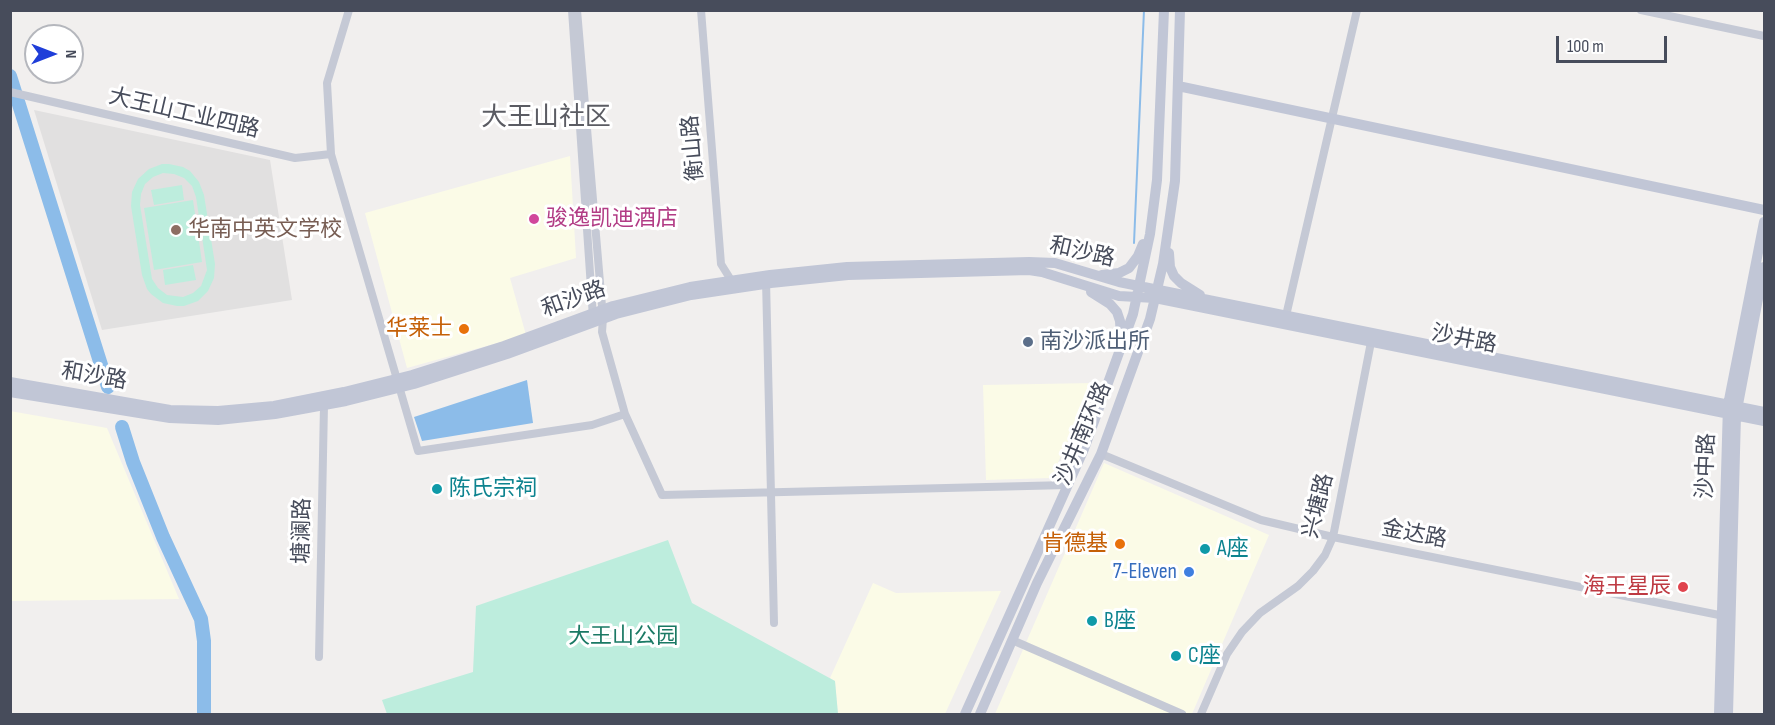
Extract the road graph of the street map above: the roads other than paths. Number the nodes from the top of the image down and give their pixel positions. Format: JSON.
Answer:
{"nodes":[{"id":1,"x":349,"y":10,"type":"edge"},
{"id":2,"x":572,"y":10,"type":"edge"},
{"id":3,"x":577,"y":10,"type":"edge"},
{"id":4,"x":701,"y":10,"type":"edge"},
{"id":5,"x":1164,"y":10,"type":"edge"},
{"id":6,"x":1180,"y":10,"type":"edge"},
{"id":7,"x":1357,"y":10,"type":"edge"},
{"id":8,"x":1641,"y":10,"type":"edge"},
{"id":9,"x":1764,"y":36,"type":"edge"},
{"id":10,"x":1178,"y":86,"type":"junction"},
{"id":11,"x":10,"y":92,"type":"edge"},
{"id":12,"x":1332,"y":119,"type":"junction"},
{"id":13,"x":331,"y":154,"type":"junction"},
{"id":14,"x":1154,"y":209,"type":"junction"},
{"id":15,"x":1764,"y":210,"type":"edge"},
{"id":16,"x":1764,"y":222,"type":"edge"},
{"id":17,"x":1168,"y":237,"type":"junction"},
{"id":18,"x":1764,"y":267,"type":"edge"},
{"id":19,"x":1099,"y":276,"type":"junction"},
{"id":20,"x":766,"y":279,"type":"junction"},
{"id":21,"x":732,"y":280,"type":"junction"},
{"id":22,"x":1076,"y":282,"type":"junction"},
{"id":23,"x":1138,"y":292,"type":"junction"},
{"id":24,"x":1156,"y":294,"type":"junction"},
{"id":25,"x":1208,"y":300,"type":"junction"},
{"id":26,"x":598,"y":316,"type":"junction"},
{"id":27,"x":1285,"y":320,"type":"junction"},
{"id":28,"x":1372,"y":337,"type":"junction"},
{"id":29,"x":1120,"y":348,"type":"junction"},
{"id":30,"x":10,"y":382,"type":"edge"},
{"id":31,"x":398,"y":383,"type":"junction"},
{"id":32,"x":10,"y":392,"type":"edge"},
{"id":33,"x":324,"y":405,"type":"junction"},
{"id":34,"x":1732,"y":410,"type":"junction"},
{"id":35,"x":1764,"y":412,"type":"edge"},
{"id":36,"x":625,"y":414,"type":"junction"},
{"id":37,"x":1764,"y":420,"type":"edge"},
{"id":38,"x":1101,"y":454,"type":"junction"},
{"id":39,"x":1068,"y":484,"type":"junction"},
{"id":40,"x":771,"y":492,"type":"junction"},
{"id":41,"x":1333,"y":537,"type":"junction"},
{"id":42,"x":1726,"y":616,"type":"junction"},
{"id":43,"x":774,"y":623,"type":"dead end"},
{"id":44,"x":1012,"y":640,"type":"junction"},
{"id":45,"x":319,"y":657,"type":"dead end"},
{"id":46,"x":965,"y":714,"type":"edge"},
{"id":47,"x":980,"y":714,"type":"edge"},
{"id":48,"x":1182,"y":714,"type":"edge"},
{"id":49,"x":1201,"y":714,"type":"edge"},
{"id":50,"x":1719,"y":714,"type":"edge"},
{"id":51,"x":1728,"y":714,"type":"edge"}],
"edges":[{"from":1,"to":13,"type":"street"},
{"from":2,"to":26,"type":"street"},
{"from":3,"to":26,"type":"street"},
{"from":4,"to":21,"type":"street","name":"衡山路"},
{"from":5,"to":14,"type":"main road","name":"沙井南环路"},
{"from":6,"to":10,"type":"main road","name":"沙井南环路"},
{"from":7,"to":12,"type":"street"},
{"from":8,"to":9,"type":"street"},
{"from":10,"to":12,"type":"main road"},
{"from":10,"to":17,"type":"main road","name":"沙井南环路"},
{"from":11,"to":13,"type":"street","name":"大王山工业四路"},
{"from":12,"to":15,"type":"main road"},
{"from":12,"to":27,"type":"street"},
{"from":13,"to":31,"type":"street"},
{"from":14,"to":19,"type":"main road"},
{"from":14,"to":23,"type":"main road","name":"沙井南环路"},
{"from":16,"to":34,"type":"main road","name":"沙中路"},
{"from":17,"to":24,"type":"main road","name":"沙井南环路"},
{"from":17,"to":25,"type":"main road"},
{"from":18,"to":34,"type":"main road","name":"沙中路"},
{"from":19,"to":20,"type":"main road","name":"和沙路"},
{"from":19,"to":23,"type":"main road","name":"和沙路"},
{"from":20,"to":21,"type":"main road","name":"和沙路"},
{"from":20,"to":22,"type":"main road","name":"和沙路"},
{"from":20,"to":26,"type":"main road","name":"和沙路"},
{"from":20,"to":40,"type":"street"},
{"from":21,"to":26,"type":"main road","name":"和沙路"},
{"from":22,"to":23,"type":"main road","name":"和沙路"},
{"from":22,"to":29,"type":"main road"},
{"from":23,"to":24,"type":"main road","name":"和沙路"},
{"from":23,"to":29,"type":"main road","name":"沙井南环路"},
{"from":24,"to":25,"type":"main road","name":"沙井路"},
{"from":24,"to":27,"type":"main road","name":"沙井路"},
{"from":24,"to":38,"type":"main road","name":"沙井南环路"},
{"from":25,"to":27,"type":"main road","name":"沙井路"},
{"from":26,"to":31,"type":"main road","name":"和沙路"},
{"from":26,"to":36,"type":"street"},
{"from":27,"to":28,"type":"main road","name":"沙井路"},
{"from":28,"to":34,"type":"main road","name":"沙井路"},
{"from":28,"to":41,"type":"street","name":"兴塘路"},
{"from":29,"to":39,"type":"main road","name":"沙井南环路"},
{"from":30,"to":31,"type":"main road","name":"和沙路"},
{"from":31,"to":33,"type":"main road","name":"和沙路"},
{"from":31,"to":36,"type":"street"},
{"from":32,"to":33,"type":"main road","name":"和沙路"},
{"from":33,"to":45,"type":"street","name":"塘澜路"},
{"from":34,"to":35,"type":"main road","name":"沙井路"},
{"from":34,"to":37,"type":"main road","name":"沙井路"},
{"from":34,"to":42,"type":"main road","name":"沙中路"},
{"from":36,"to":40,"type":"street"},
{"from":38,"to":41,"type":"street","name":"金达路"},
{"from":38,"to":44,"type":"main road","name":"沙井南环路"},
{"from":39,"to":40,"type":"street"},
{"from":39,"to":46,"type":"main road","name":"沙井南环路"},
{"from":40,"to":43,"type":"street"},
{"from":41,"to":42,"type":"street","name":"金达路"},
{"from":41,"to":49,"type":"street","name":"兴塘路"},
{"from":42,"to":50,"type":"main road","name":"沙中路"},
{"from":42,"to":51,"type":"main road","name":"沙中路"},
{"from":44,"to":47,"type":"main road","name":"沙井南环路"},
{"from":44,"to":48,"type":"street"}]}
